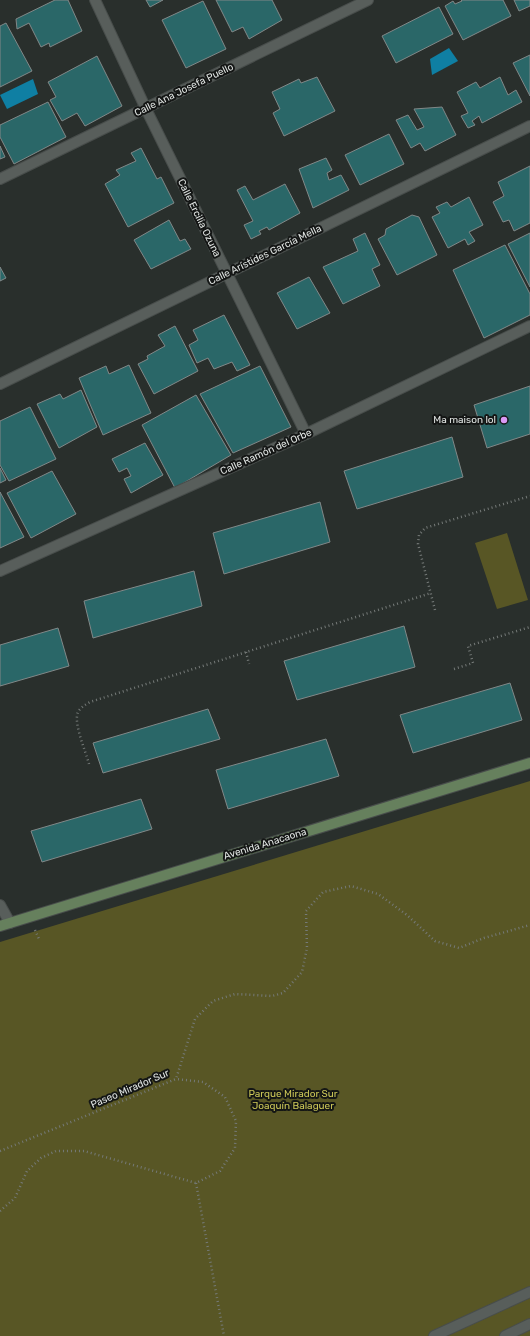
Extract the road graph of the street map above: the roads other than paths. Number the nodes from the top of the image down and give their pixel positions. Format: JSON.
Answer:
{"nodes":[{"id":1,"x":95,"y":0,"type":"edge"},
{"id":2,"x":368,"y":0,"type":"edge"},
{"id":3,"x":146,"y":109,"type":"junction"},
{"id":4,"x":530,"y":126,"type":"edge"},
{"id":5,"x":0,"y":179,"type":"edge"},
{"id":6,"x":226,"y":273,"type":"junction"},
{"id":7,"x":530,"y":326,"type":"edge"},
{"id":8,"x":0,"y":384,"type":"edge"},
{"id":9,"x":306,"y":434,"type":"junction"},
{"id":10,"x":0,"y":571,"type":"edge"},
{"id":11,"x":530,"y":763,"type":"edge"},
{"id":12,"x":0,"y":905,"type":"edge"},
{"id":13,"x":5,"y":924,"type":"edge"},
{"id":14,"x":530,"y":1292,"type":"edge"},
{"id":15,"x":530,"y":1324,"type":"edge"},
{"id":16,"x":434,"y":1336,"type":"edge"},
{"id":17,"x":505,"y":1336,"type":"edge"}],
"edges":[{"from":1,"to":3,"type":"street","name":"Calle Ercilia Ozuna"},
{"from":2,"to":3,"type":"street","name":"Calle Ana Josefa Puello"},
{"from":3,"to":5,"type":"street","name":"Calle Ana Josefa Puello"},
{"from":3,"to":6,"type":"street","name":"Calle Ercilia Ozuna"},
{"from":4,"to":6,"type":"street","name":"Calle Arístides García Mella"},
{"from":6,"to":8,"type":"street","name":"Calle Arístides García Mella"},
{"from":6,"to":9,"type":"street","name":"Calle Ercilia Ozuna"},
{"from":7,"to":9,"type":"street","name":"Calle Ramón del Orbe"},
{"from":9,"to":10,"type":"street","name":"Calle Ramón del Orbe"},
{"from":11,"to":13,"type":"main road","name":"Avenida Anacaona"},
{"from":12,"to":13,"type":"street"},
{"from":14,"to":16,"type":"street"},
{"from":15,"to":17,"type":"street"}]}
